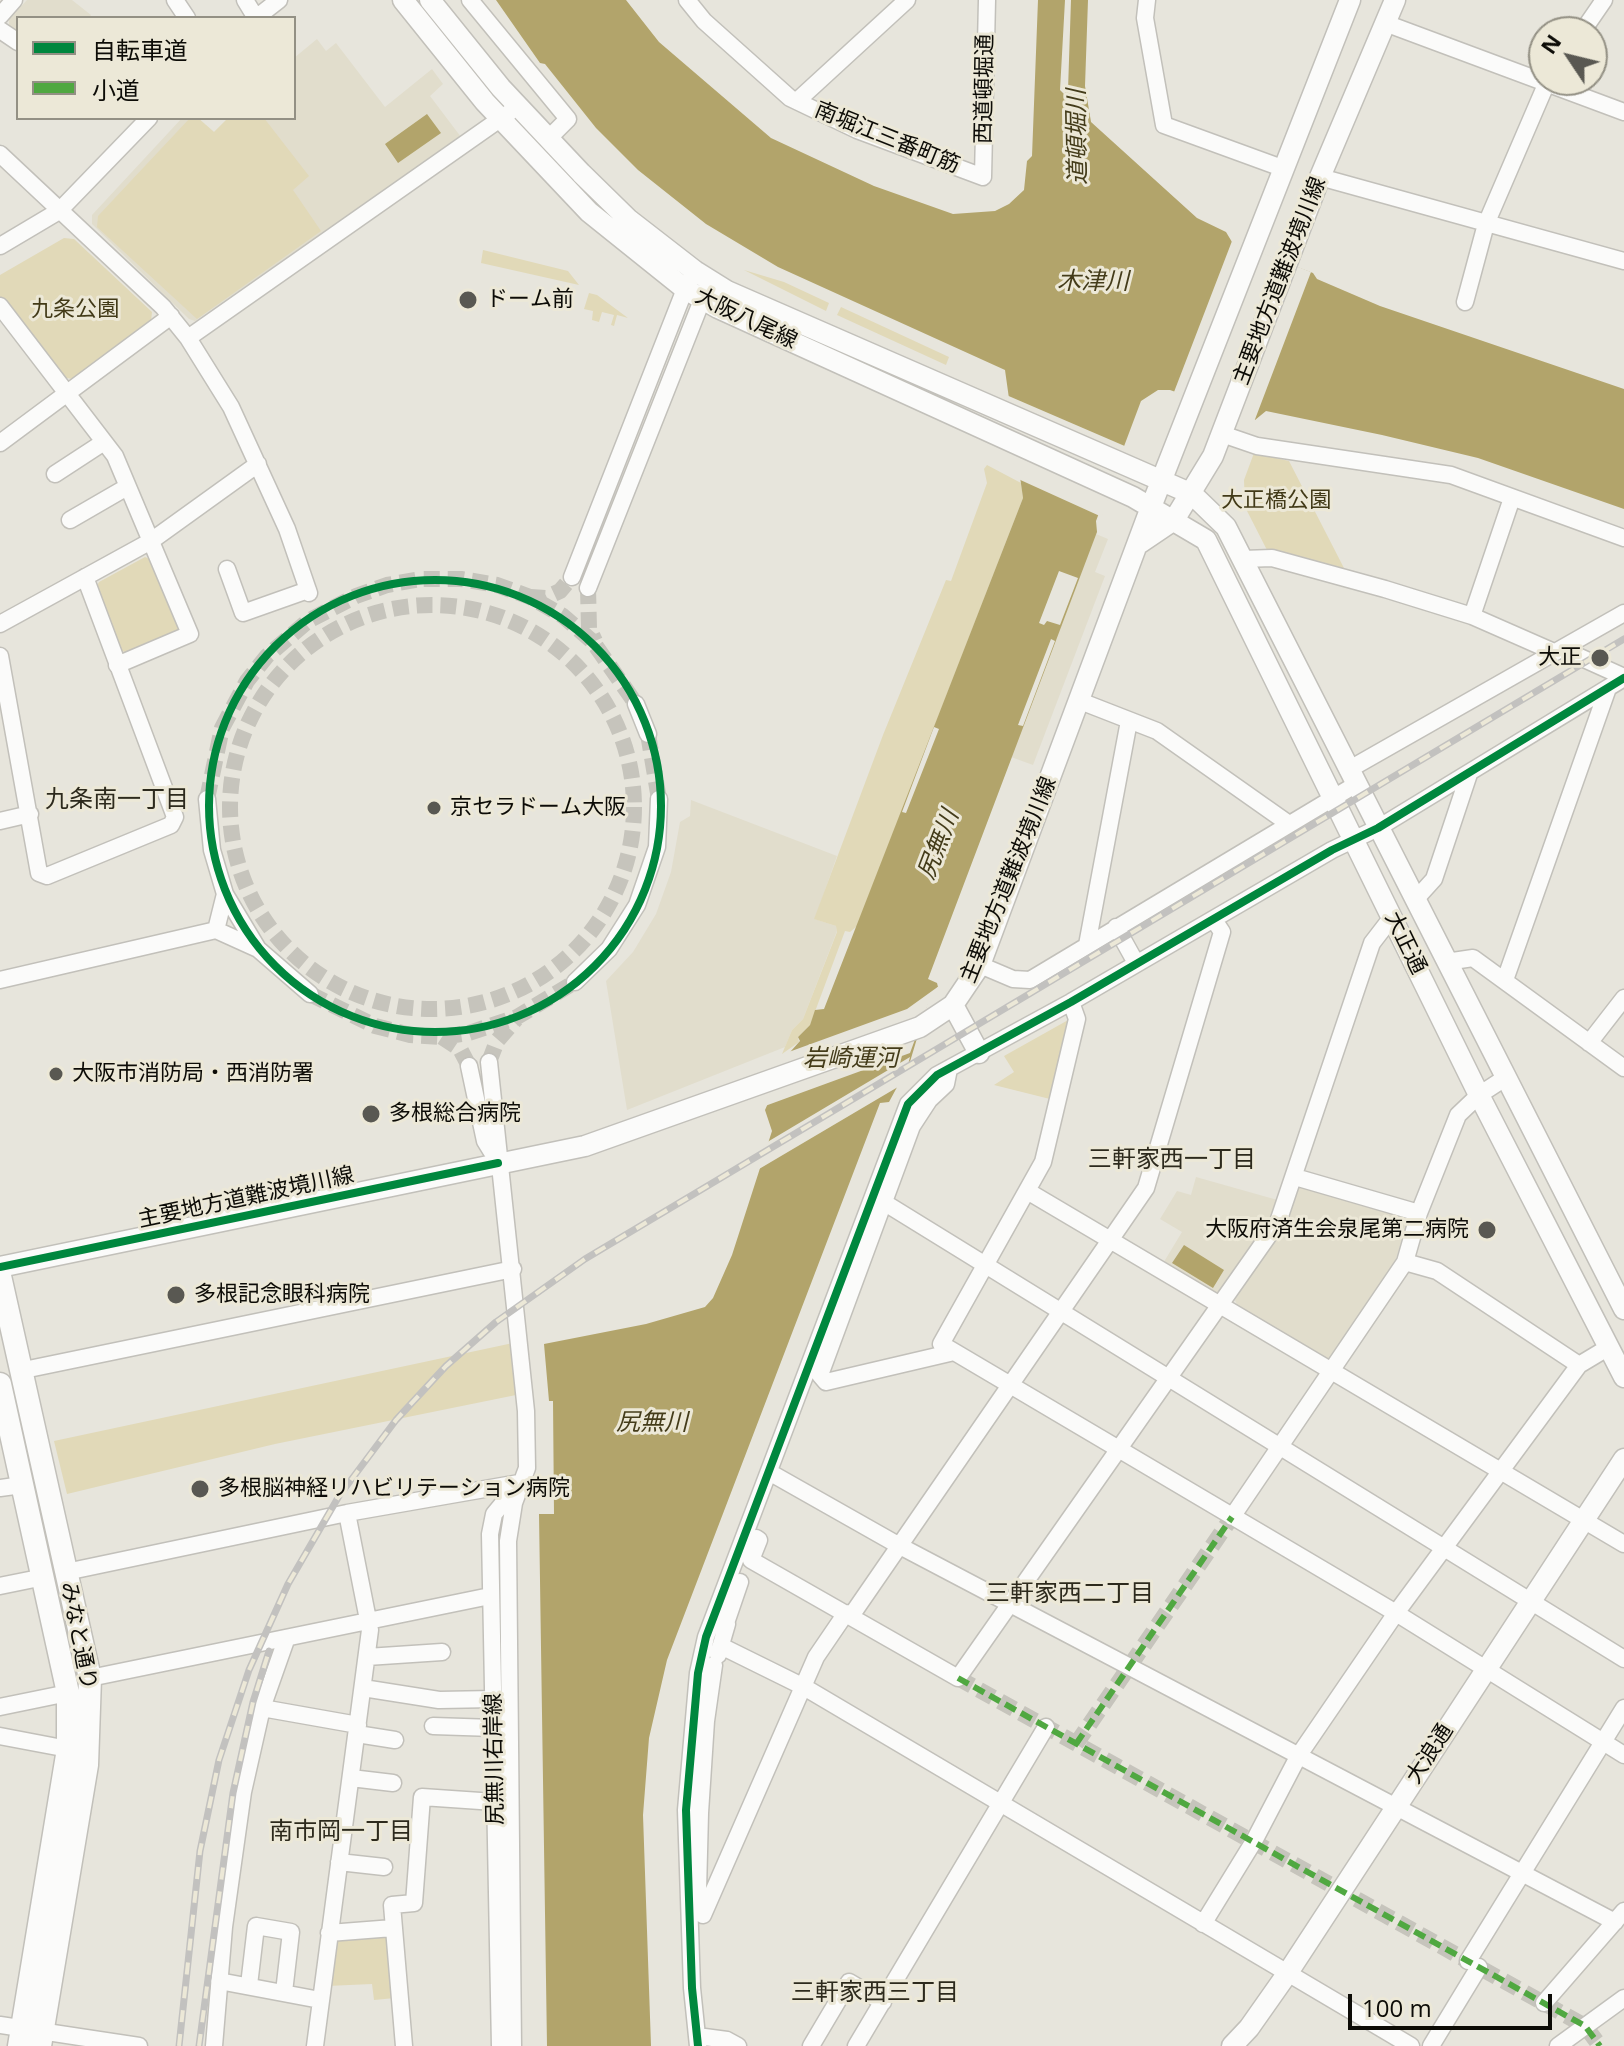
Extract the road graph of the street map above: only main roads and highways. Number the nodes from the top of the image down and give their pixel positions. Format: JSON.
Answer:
{"nodes":[{"id":1,"x":403,"y":0,"type":"edge"},
{"id":2,"x":430,"y":0,"type":"edge"},
{"id":3,"x":1350,"y":0,"type":"edge"},
{"id":4,"x":1395,"y":0,"type":"edge"},
{"id":5,"x":698,"y":285,"type":"junction"},
{"id":6,"x":1161,"y":482,"type":"junction"},
{"id":7,"x":1192,"y":494,"type":"junction"},
{"id":8,"x":1151,"y":507,"type":"junction"},
{"id":9,"x":1174,"y":520,"type":"junction"},
{"id":10,"x":1140,"y":543,"type":"junction"},
{"id":11,"x":953,"y":1005,"type":"junction"},
{"id":12,"x":979,"y":1053,"type":"road end"},
{"id":13,"x":0,"y":1267,"type":"edge"},
{"id":14,"x":0,"y":1276,"type":"edge"},
{"id":15,"x":1624,"y":1309,"type":"edge"},
{"id":16,"x":9,"y":1377,"type":"edge"},
{"id":17,"x":1624,"y":1377,"type":"edge"},
{"id":18,"x":1624,"y":1459,"type":"edge"},
{"id":19,"x":9,"y":1462,"type":"edge"},
{"id":20,"x":11,"y":1487,"type":"edge"},
{"id":21,"x":24,"y":2035,"type":"edge"},
{"id":22,"x":1232,"y":2046,"type":"edge"}],
"edges":[{"from":1,"to":5,"type":"main road","name":"大阪八尾線"},
{"from":2,"to":5,"type":"main road","name":"大阪八尾線"},
{"from":3,"to":6,"type":"main road","name":"主要地方道難波境川線"},
{"from":4,"to":7,"type":"main road","name":"主要地方道難波境川線"},
{"from":5,"to":6,"type":"main road","name":"大阪八尾線"},
{"from":5,"to":8,"type":"main road","name":"大阪八尾線"},
{"from":6,"to":7,"type":"main road","name":"大阪八尾線"},
{"from":6,"to":8,"type":"main road","name":"主要地方道難波境川線"},
{"from":7,"to":9,"type":"main road","name":"主要地方道難波境川線"},
{"from":7,"to":15,"type":"main road","name":"大正通"},
{"from":8,"to":9,"type":"main road","name":"大阪八尾線"},
{"from":8,"to":10,"type":"main road","name":"主要地方道難波境川線"},
{"from":9,"to":10,"type":"main road","name":"主要地方道難波境川線"},
{"from":9,"to":17,"type":"main road","name":"大正通"},
{"from":10,"to":11,"type":"main road","name":"主要地方道難波境川線"},
{"from":11,"to":12,"type":"main road"},
{"from":11,"to":13,"type":"main road","name":"主要地方道難波境川線"},
{"from":14,"to":16,"type":"highway","name":"みなと通り"},
{"from":16,"to":19,"type":"highway","name":"みなと通り"},
{"from":16,"to":21,"type":"highway","name":"みなと通り"},
{"from":18,"to":22,"type":"main road","name":"大浪通"},
{"from":19,"to":20,"type":"highway","name":"みなと通り"},
{"from":20,"to":21,"type":"highway","name":"みなと通り"}]}
